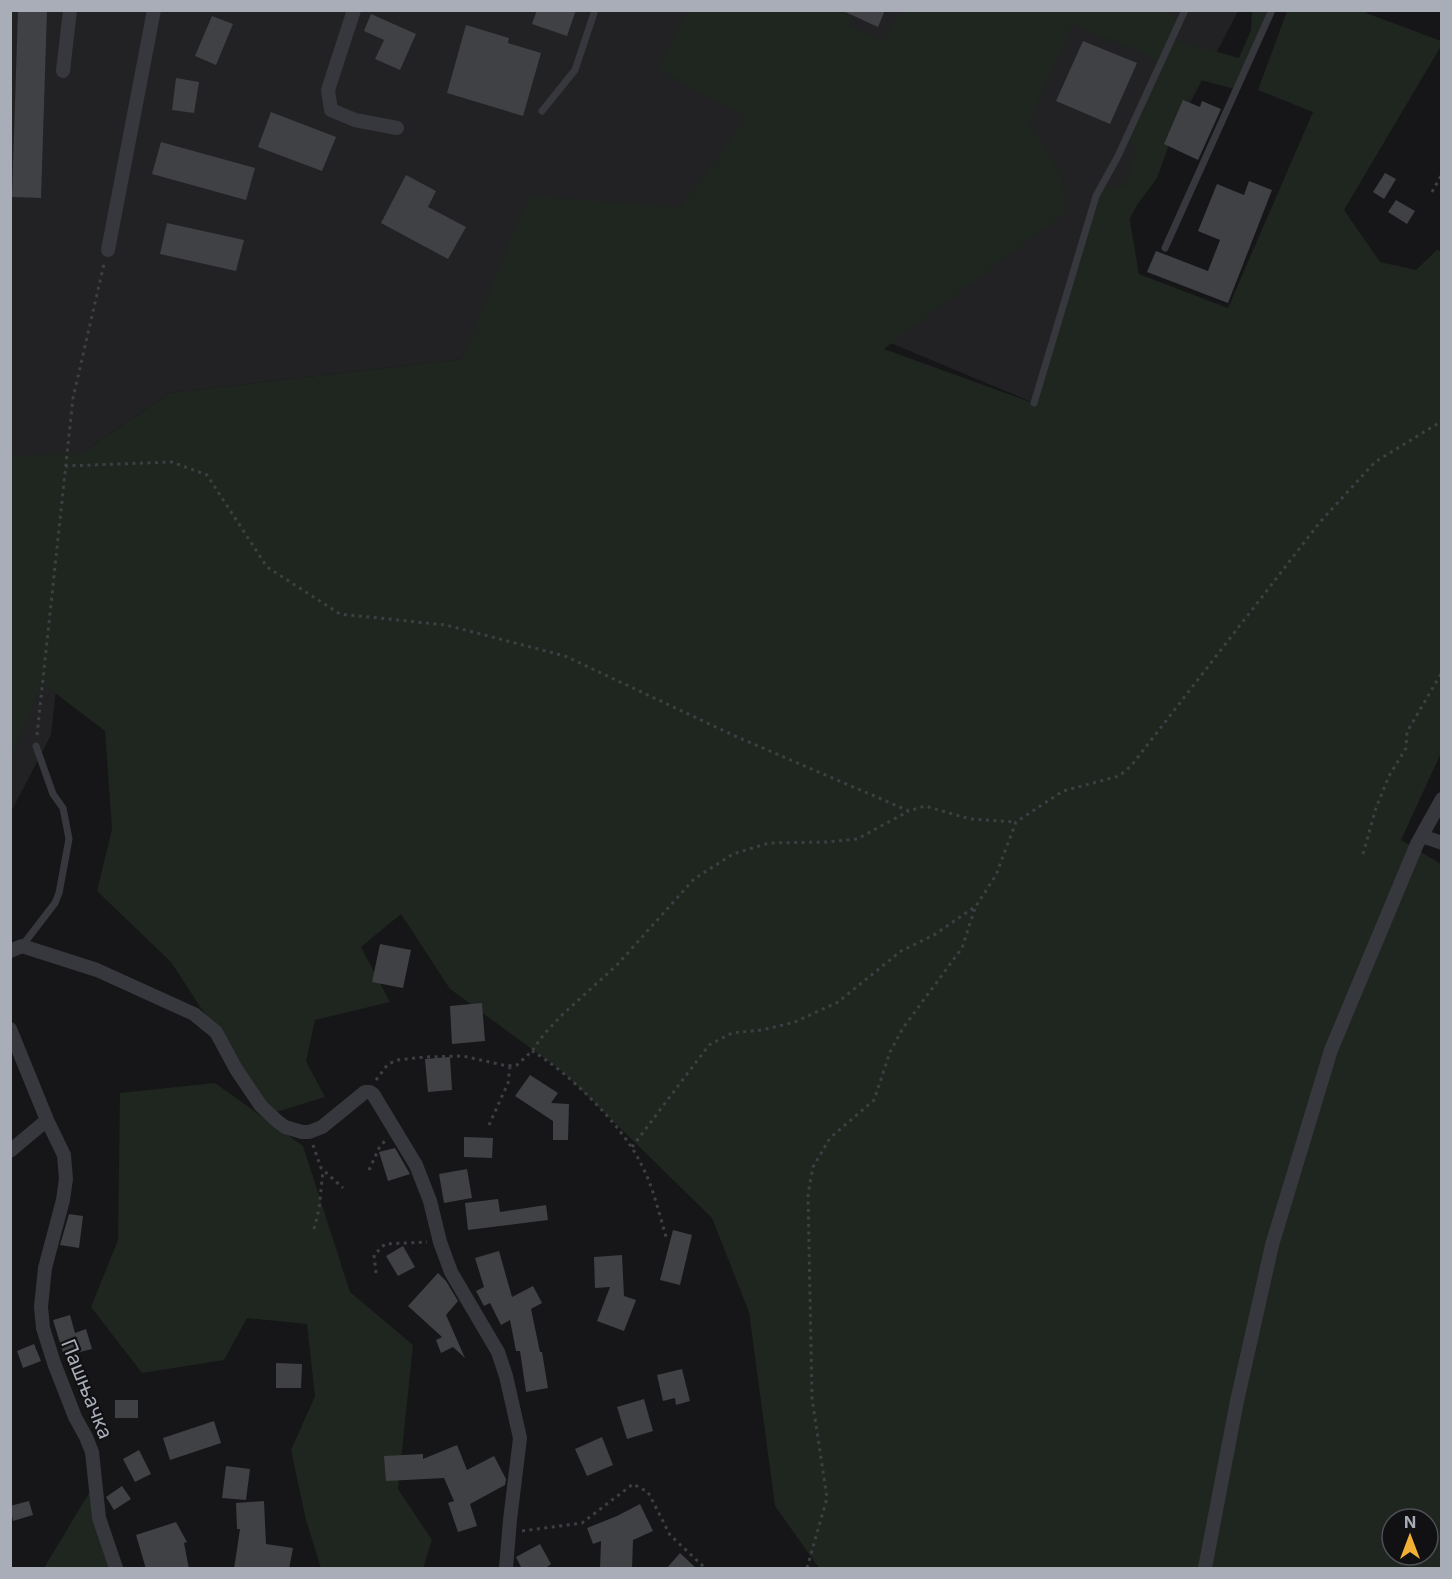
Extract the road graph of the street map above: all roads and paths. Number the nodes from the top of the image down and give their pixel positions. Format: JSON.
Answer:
{"nodes":[{"id":1,"x":70,"y":10,"type":"edge"},
{"id":2,"x":154,"y":10,"type":"edge"},
{"id":3,"x":354,"y":10,"type":"edge"},
{"id":4,"x":595,"y":10,"type":"edge"},
{"id":5,"x":1185,"y":10,"type":"edge"},
{"id":6,"x":1272,"y":10,"type":"edge"},
{"id":7,"x":63,"y":71,"type":"dead end"},
{"id":8,"x":542,"y":111,"type":"dead end"},
{"id":9,"x":397,"y":128,"type":"dead end"},
{"id":10,"x":1442,"y":174,"type":"edge"},
{"id":11,"x":1432,"y":192,"type":"dead end"},
{"id":12,"x":1165,"y":248,"type":"dead end"},
{"id":13,"x":108,"y":250,"type":"joint"},
{"id":14,"x":1034,"y":403,"type":"dead end"},
{"id":15,"x":1442,"y":421,"type":"edge"},
{"id":16,"x":65,"y":466,"type":"junction"},
{"id":17,"x":1442,"y":672,"type":"edge"},
{"id":18,"x":36,"y":746,"type":"joint"},
{"id":19,"x":1442,"y":799,"type":"edge"},
{"id":20,"x":909,"y":811,"type":"junction"},
{"id":21,"x":1016,"y":822,"type":"junction"},
{"id":22,"x":1420,"y":840,"type":"junction"},
{"id":23,"x":1442,"y":843,"type":"edge"},
{"id":24,"x":1363,"y":854,"type":"dead end"},
{"id":25,"x":976,"y":906,"type":"junction"},
{"id":26,"x":16,"y":948,"type":"edge"},
{"id":27,"x":10,"y":1029,"type":"edge"},
{"id":28,"x":532,"y":1051,"type":"junction"},
{"id":29,"x":510,"y":1066,"type":"junction"},
{"id":30,"x":370,"y":1092,"type":"junction"},
{"id":31,"x":47,"y":1120,"type":"junction"},
{"id":32,"x":489,"y":1125,"type":"dead end"},
{"id":33,"x":309,"y":1132,"type":"junction"},
{"id":34,"x":396,"y":1132,"type":"junction"},
{"id":35,"x":632,"y":1147,"type":"junction"},
{"id":36,"x":10,"y":1151,"type":"edge"},
{"id":37,"x":369,"y":1170,"type":"dead end"},
{"id":38,"x":323,"y":1171,"type":"junction"},
{"id":39,"x":343,"y":1188,"type":"dead end"},
{"id":40,"x":314,"y":1229,"type":"dead end"},
{"id":41,"x":667,"y":1240,"type":"dead end"},
{"id":42,"x":440,"y":1242,"type":"junction"},
{"id":43,"x":376,"y":1273,"type":"dead end"},
{"id":44,"x":509,"y":1533,"type":"junction"},
{"id":45,"x":116,"y":1569,"type":"edge"},
{"id":46,"x":506,"y":1569,"type":"edge"},
{"id":47,"x":705,"y":1569,"type":"edge"},
{"id":48,"x":807,"y":1569,"type":"edge"},
{"id":49,"x":1205,"y":1569,"type":"edge"}],
"edges":[{"from":1,"to":7,"type":"street"},
{"from":2,"to":13,"type":"street"},
{"from":3,"to":9,"type":"street"},
{"from":4,"to":8,"type":"lane"},
{"from":5,"to":14,"type":"lane"},
{"from":6,"to":12,"type":"lane"},
{"from":10,"to":11,"type":"path"},
{"from":13,"to":16,"type":"path"},
{"from":15,"to":21,"type":"path"},
{"from":16,"to":18,"type":"path"},
{"from":16,"to":20,"type":"path"},
{"from":17,"to":24,"type":"path"},
{"from":18,"to":26,"type":"lane"},
{"from":19,"to":22,"type":"street"},
{"from":20,"to":21,"type":"path"},
{"from":20,"to":28,"type":"path"},
{"from":21,"to":25,"type":"path"},
{"from":22,"to":23,"type":"street"},
{"from":22,"to":49,"type":"street"},
{"from":25,"to":35,"type":"path"},
{"from":25,"to":48,"type":"path"},
{"from":26,"to":33,"type":"street"},
{"from":27,"to":31,"type":"street","name":"Пашњачка"},
{"from":28,"to":29,"type":"path"},
{"from":28,"to":35,"type":"path"},
{"from":29,"to":30,"type":"path"},
{"from":29,"to":32,"type":"path"},
{"from":30,"to":33,"type":"street"},
{"from":30,"to":34,"type":"street"},
{"from":31,"to":36,"type":"street"},
{"from":31,"to":45,"type":"street","name":"Пашњачка"},
{"from":33,"to":38,"type":"path"},
{"from":34,"to":37,"type":"path"},
{"from":34,"to":42,"type":"street"},
{"from":35,"to":41,"type":"path"},
{"from":38,"to":39,"type":"path"},
{"from":38,"to":40,"type":"path"},
{"from":42,"to":43,"type":"path"},
{"from":42,"to":44,"type":"street"},
{"from":44,"to":46,"type":"street"},
{"from":44,"to":47,"type":"path"}]}
